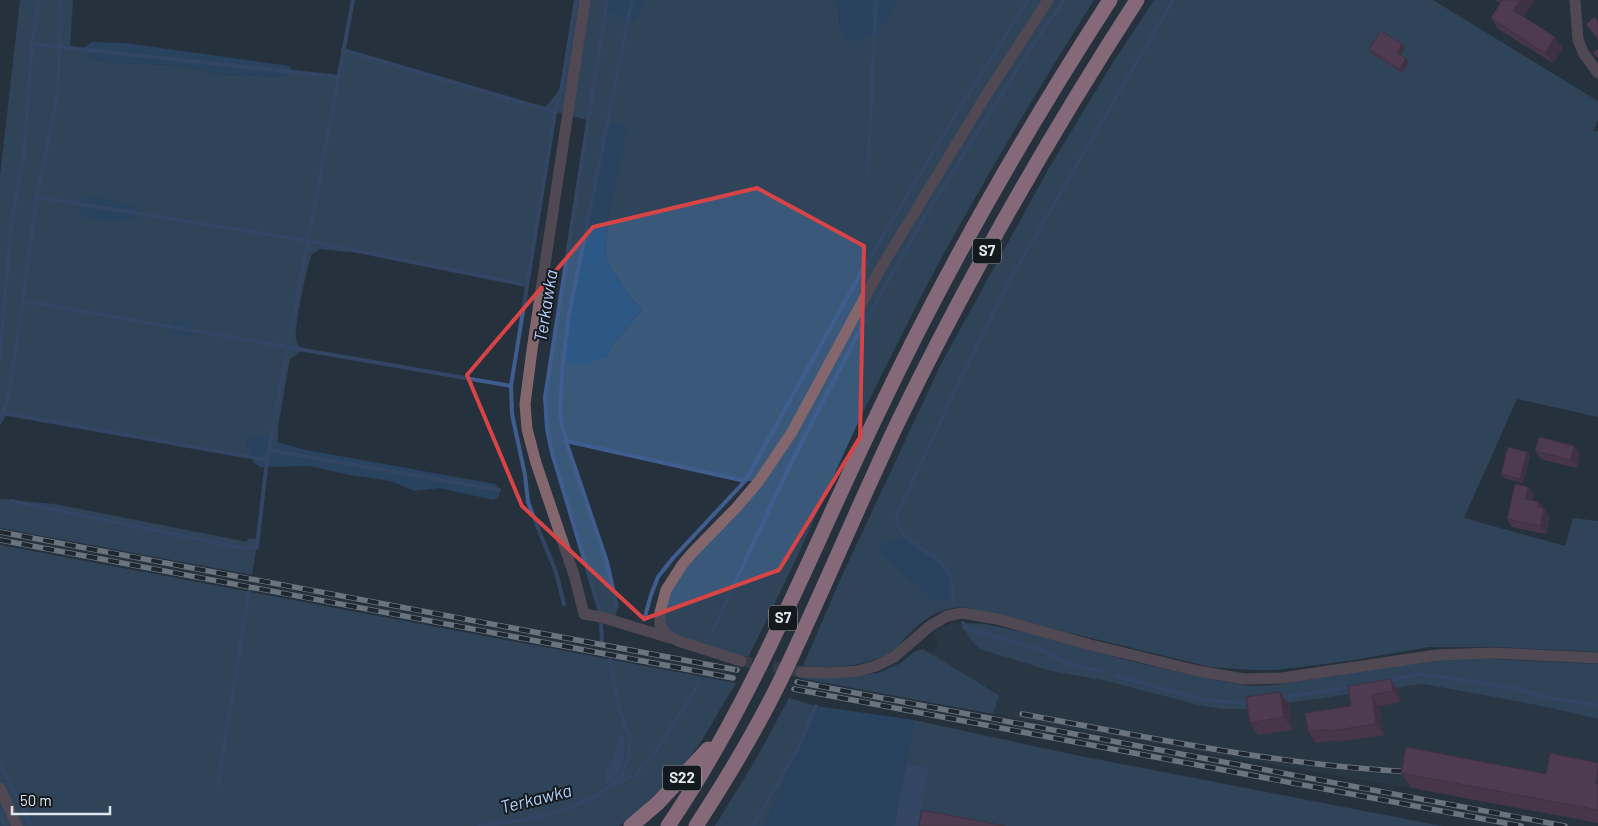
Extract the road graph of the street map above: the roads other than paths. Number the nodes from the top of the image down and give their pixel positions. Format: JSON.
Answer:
{"nodes":[{"id":1,"x":585,"y":0,"type":"edge"},
{"id":2,"x":1048,"y":0,"type":"edge"},
{"id":3,"x":1110,"y":0,"type":"edge"},
{"id":4,"x":1136,"y":0,"type":"edge"},
{"id":5,"x":1575,"y":0,"type":"edge"},
{"id":6,"x":1598,"y":73,"type":"edge"},
{"id":7,"x":672,"y":638,"type":"junction"},
{"id":8,"x":1598,"y":658,"type":"edge"},
{"id":9,"x":741,"y":661,"type":"tunnel mouth"},
{"id":10,"x":801,"y":672,"type":"tunnel mouth"},
{"id":11,"x":729,"y":726,"type":"junction"},
{"id":12,"x":0,"y":788,"type":"edge"},
{"id":13,"x":17,"y":826,"type":"edge"},
{"id":14,"x":631,"y":826,"type":"edge"},
{"id":15,"x":668,"y":826,"type":"edge"},
{"id":16,"x":696,"y":826,"type":"edge"}],
"edges":[{"from":1,"to":7,"type":"street"},
{"from":2,"to":7,"type":"street"},
{"from":3,"to":11,"type":"highway","number":"S7"},
{"from":4,"to":16,"type":"highway","number":"S7"},
{"from":5,"to":6,"type":"street"},
{"from":7,"to":9,"type":"street"},
{"from":8,"to":10,"type":"street"},
{"from":11,"to":14,"type":"highway","number":"S22"},
{"from":11,"to":15,"type":"highway","number":"S7"},
{"from":12,"to":13,"type":"street"}]}
